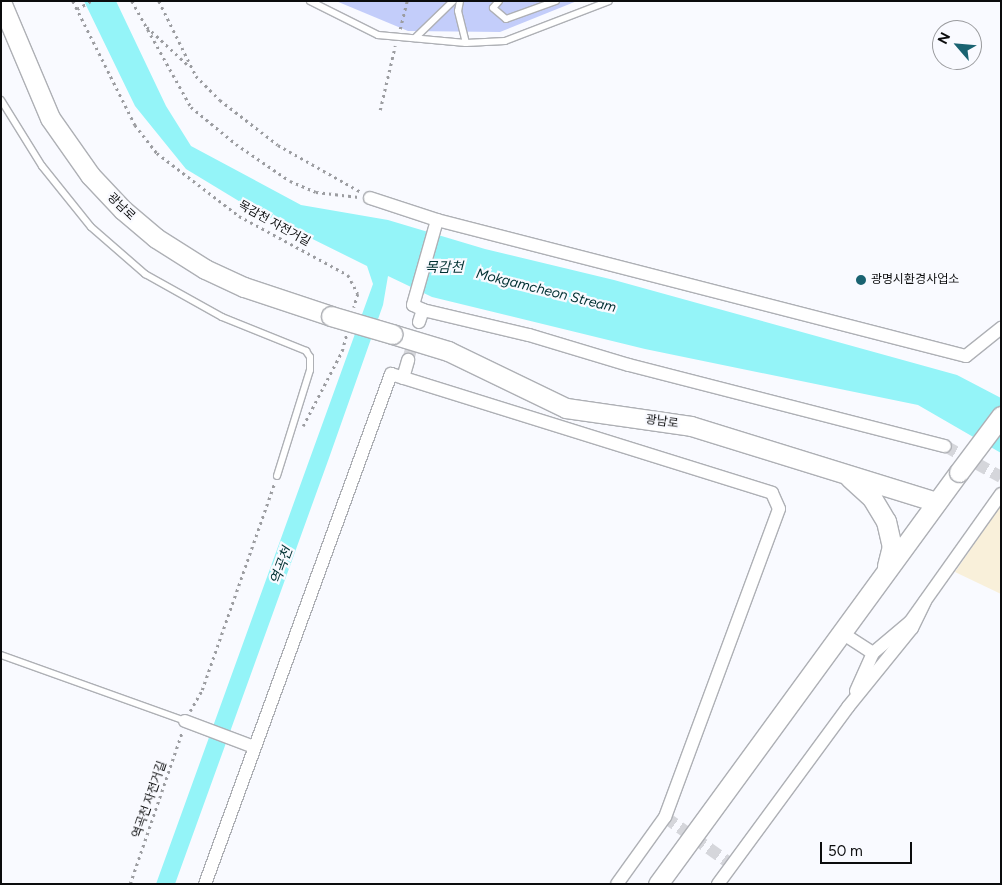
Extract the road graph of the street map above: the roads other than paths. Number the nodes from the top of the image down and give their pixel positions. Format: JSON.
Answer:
{"nodes":[{"id":1,"x":310,"y":1,"type":"edge"},
{"id":2,"x":453,"y":1,"type":"edge"},
{"id":3,"x":460,"y":1,"type":"edge"},
{"id":4,"x":500,"y":1,"type":"edge"},
{"id":5,"x":541,"y":1,"type":"edge"},
{"id":6,"x":556,"y":1,"type":"edge"},
{"id":7,"x":610,"y":1,"type":"edge"},
{"id":8,"x":1,"y":2,"type":"edge"},
{"id":9,"x":534,"y":9,"type":"junction"},
{"id":10,"x":415,"y":38,"type":"junction"},
{"id":11,"x":466,"y":43,"type":"junction"},
{"id":12,"x":1,"y":100,"type":"edge"},
{"id":13,"x":370,"y":198,"type":"road end"},
{"id":14,"x":437,"y":220,"type":"junction"},
{"id":15,"x":1001,"y":328,"type":"edge"},
{"id":16,"x":408,"y":360,"type":"tunnel mouth"},
{"id":17,"x":403,"y":378,"type":"junction"},
{"id":18,"x":1001,"y":416,"type":"edge"},
{"id":19,"x":945,"y":446,"type":"tunnel mouth"},
{"id":20,"x":845,"y":474,"type":"junction"},
{"id":21,"x":277,"y":476,"type":"road end"},
{"id":22,"x":1001,"y":494,"type":"edge"},
{"id":23,"x":936,"y":502,"type":"junction"},
{"id":24,"x":885,"y":574,"type":"junction"},
{"id":25,"x":924,"y":601,"type":"junction"},
{"id":26,"x":842,"y":633,"type":"junction"},
{"id":27,"x":873,"y":654,"type":"junction"},
{"id":28,"x":1,"y":655,"type":"edge"},
{"id":29,"x":848,"y":707,"type":"junction"},
{"id":30,"x":185,"y":720,"type":"joint"},
{"id":31,"x":254,"y":747,"type":"junction"},
{"id":32,"x":205,"y":884,"type":"edge"},
{"id":33,"x":617,"y":884,"type":"edge"},
{"id":34,"x":658,"y":884,"type":"edge"},
{"id":35,"x":718,"y":884,"type":"edge"}],
"edges":[{"from":1,"to":10,"type":"lane"},
{"from":2,"to":10,"type":"lane"},
{"from":3,"to":11,"type":"lane"},
{"from":4,"to":9,"type":"lane"},
{"from":5,"to":9,"type":"lane"},
{"from":6,"to":9,"type":"lane"},
{"from":7,"to":11,"type":"lane"},
{"from":8,"to":20,"type":"street","name":"광남로","bridge":true},
{"from":10,"to":11,"type":"lane"},
{"from":12,"to":21,"type":"lane"},
{"from":13,"to":14,"type":"street"},
{"from":14,"to":15,"type":"street"},
{"from":14,"to":19,"type":"street"},
{"from":16,"to":17,"type":"street"},
{"from":17,"to":31,"type":"street"},
{"from":17,"to":33,"type":"street"},
{"from":18,"to":23,"type":"street","bridge":true},
{"from":20,"to":23,"type":"street","name":"광남로"},
{"from":20,"to":24,"type":"street"},
{"from":22,"to":25,"type":"street"},
{"from":23,"to":24,"type":"street"},
{"from":24,"to":26,"type":"street"},
{"from":25,"to":27,"type":"street"},
{"from":25,"to":29,"type":"street"},
{"from":26,"to":27,"type":"street"},
{"from":26,"to":34,"type":"street"},
{"from":27,"to":29,"type":"street"},
{"from":28,"to":30,"type":"lane"},
{"from":29,"to":35,"type":"street"},
{"from":30,"to":31,"type":"street"},
{"from":31,"to":32,"type":"street"}]}
